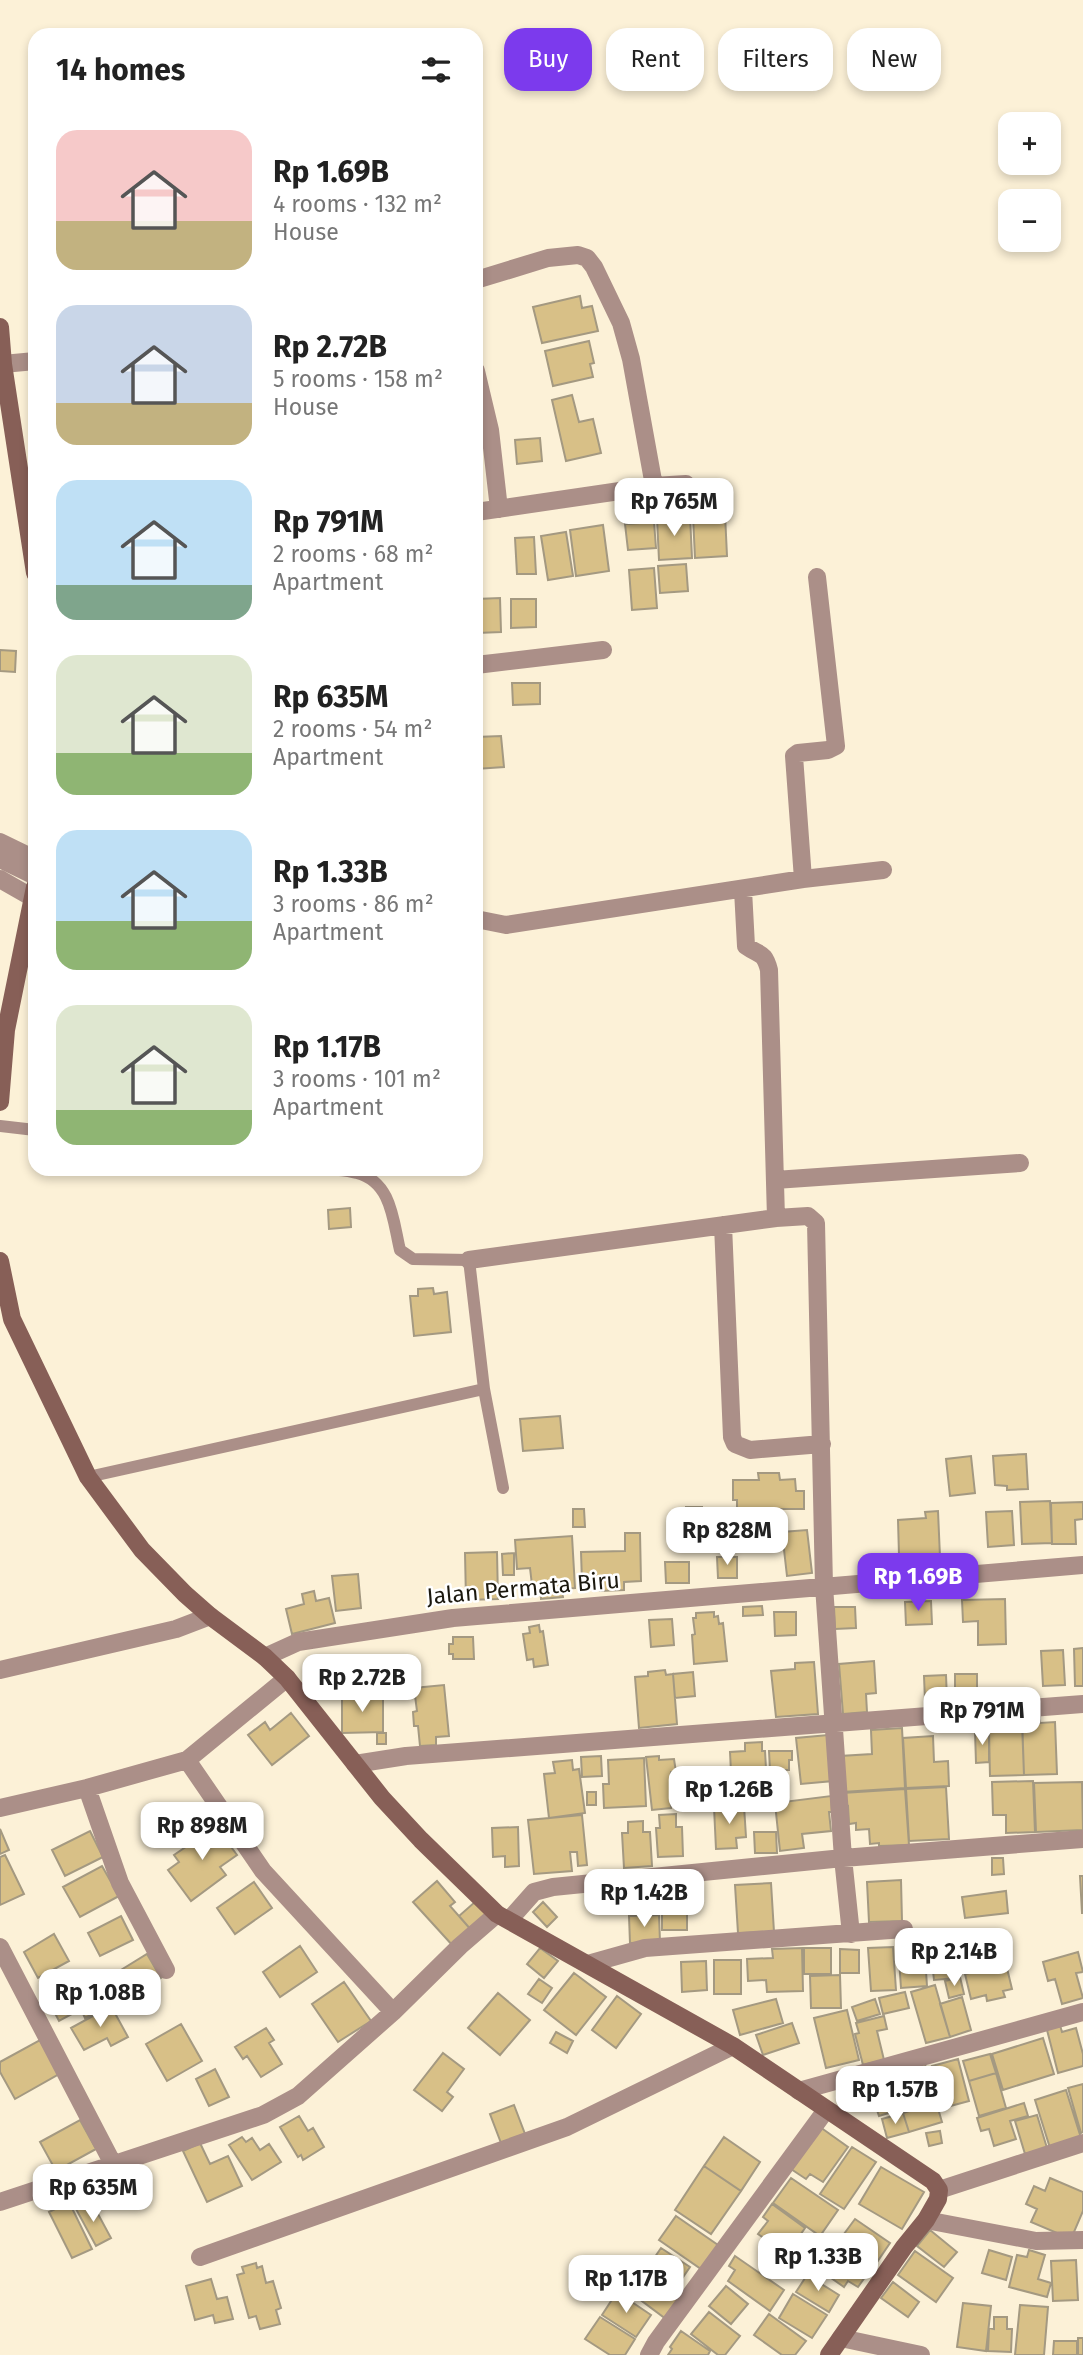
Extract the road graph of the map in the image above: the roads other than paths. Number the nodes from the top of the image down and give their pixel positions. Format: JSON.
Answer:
{"nodes":[{"id":1,"x":483,"y":278,"type":"edge"},
{"id":2,"x":0,"y":327,"type":"edge"},
{"id":3,"x":28,"y":362,"type":"edge"},
{"id":4,"x":4,"y":364,"type":"junction"},
{"id":5,"x":483,"y":400,"type":"edge"},
{"id":6,"x":687,"y":484,"type":"dead end"},
{"id":7,"x":654,"y":486,"type":"junction"},
{"id":8,"x":499,"y":509,"type":"junction"},
{"id":9,"x":483,"y":511,"type":"edge"},
{"id":10,"x":28,"y":526,"type":"edge"},
{"id":11,"x":817,"y":577,"type":"dead end"},
{"id":12,"x":603,"y":650,"type":"dead end"},
{"id":13,"x":483,"y":664,"type":"edge"},
{"id":14,"x":0,"y":842,"type":"edge"},
{"id":15,"x":28,"y":856,"type":"edge"},
{"id":16,"x":0,"y":859,"type":"edge"},
{"id":17,"x":883,"y":870,"type":"dead end"},
{"id":18,"x":28,"y":873,"type":"edge"},
{"id":19,"x":0,"y":879,"type":"edge"},
{"id":20,"x":803,"y":879,"type":"junction"},
{"id":21,"x":28,"y":890,"type":"edge"},
{"id":22,"x":743,"y":890,"type":"junction"},
{"id":23,"x":483,"y":920,"type":"edge"},
{"id":24,"x":28,"y":922,"type":"edge"},
{"id":25,"x":0,"y":1102,"type":"edge"},
{"id":26,"x":0,"y":1126,"type":"edge"},
{"id":27,"x":28,"y":1129,"type":"edge"},
{"id":28,"x":1020,"y":1163,"type":"dead end"},
{"id":29,"x":365,"y":1176,"type":"edge"},
{"id":30,"x":775,"y":1180,"type":"junction"},
{"id":31,"x":776,"y":1218,"type":"junction"},
{"id":32,"x":723,"y":1225,"type":"junction"},
{"id":33,"x":468,"y":1260,"type":"junction"},
{"id":34,"x":0,"y":1261,"type":"edge"},
{"id":35,"x":6,"y":1320,"type":"edge"},
{"id":36,"x":484,"y":1389,"type":"junction"},
{"id":37,"x":822,"y":1444,"type":"junction"},
{"id":38,"x":89,"y":1477,"type":"junction"},
{"id":39,"x":503,"y":1488,"type":"dead end"},
{"id":40,"x":1083,"y":1565,"type":"edge"},
{"id":41,"x":824,"y":1586,"type":"junction"},
{"id":42,"x":210,"y":1616,"type":"junction"},
{"id":43,"x":265,"y":1657,"type":"junction"},
{"id":44,"x":0,"y":1670,"type":"edge"},
{"id":45,"x":287,"y":1678,"type":"junction"},
{"id":46,"x":1083,"y":1704,"type":"edge"},
{"id":47,"x":834,"y":1722,"type":"junction"},
{"id":48,"x":187,"y":1760,"type":"junction"},
{"id":49,"x":355,"y":1764,"type":"junction"},
{"id":50,"x":87,"y":1788,"type":"junction"},
{"id":51,"x":0,"y":1808,"type":"edge"},
{"id":52,"x":1083,"y":1839,"type":"edge"},
{"id":53,"x":843,"y":1858,"type":"junction"},
{"id":54,"x":503,"y":1916,"type":"junction"},
{"id":55,"x":904,"y":1929,"type":"dead end"},
{"id":56,"x":851,"y":1934,"type":"junction"},
{"id":57,"x":0,"y":1947,"type":"edge"},
{"id":58,"x":589,"y":1964,"type":"junction"},
{"id":59,"x":166,"y":1970,"type":"dead end"},
{"id":60,"x":393,"y":2012,"type":"junction"},
{"id":61,"x":1083,"y":2012,"type":"edge"},
{"id":62,"x":733,"y":2046,"type":"junction"},
{"id":63,"x":799,"y":2091,"type":"junction"},
{"id":64,"x":826,"y":2110,"type":"junction"},
{"id":65,"x":1083,"y":2143,"type":"edge"},
{"id":66,"x":113,"y":2164,"type":"junction"},
{"id":67,"x":939,"y":2190,"type":"junction"},
{"id":68,"x":0,"y":2202,"type":"edge"},
{"id":69,"x":926,"y":2220,"type":"junction"},
{"id":70,"x":1083,"y":2240,"type":"edge"},
{"id":71,"x":200,"y":2257,"type":"dead end"},
{"id":72,"x":841,"y":2338,"type":"junction"},
{"id":73,"x":649,"y":2355,"type":"edge"},
{"id":74,"x":829,"y":2355,"type":"edge"},
{"id":75,"x":921,"y":2355,"type":"edge"}],
"edges":[{"from":1,"to":7,"type":"street"},
{"from":2,"to":4,"type":"street"},
{"from":3,"to":4,"type":"street"},
{"from":4,"to":10,"type":"street"},
{"from":5,"to":8,"type":"street"},
{"from":6,"to":7,"type":"street"},
{"from":7,"to":8,"type":"street"},
{"from":8,"to":9,"type":"street"},
{"from":11,"to":20,"type":"street"},
{"from":12,"to":13,"type":"street"},
{"from":14,"to":15,"type":"street"},
{"from":16,"to":18,"type":"street"},
{"from":17,"to":20,"type":"street"},
{"from":19,"to":21,"type":"street"},
{"from":20,"to":22,"type":"street"},
{"from":22,"to":23,"type":"street"},
{"from":22,"to":30,"type":"street"},
{"from":24,"to":25,"type":"street"},
{"from":26,"to":27,"type":"lane"},
{"from":28,"to":30,"type":"street"},
{"from":29,"to":33,"type":"lane"},
{"from":30,"to":31,"type":"street"},
{"from":31,"to":32,"type":"street"},
{"from":31,"to":37,"type":"street"},
{"from":32,"to":33,"type":"street"},
{"from":32,"to":37,"type":"street"},
{"from":33,"to":36,"type":"lane"},
{"from":34,"to":35,"type":"street"},
{"from":35,"to":38,"type":"street"},
{"from":36,"to":38,"type":"lane"},
{"from":36,"to":39,"type":"lane"},
{"from":37,"to":41,"type":"street"},
{"from":38,"to":42,"type":"street"},
{"from":40,"to":41,"type":"street","name":"Jalan Permata Biru"},
{"from":41,"to":43,"type":"street","name":"Jalan Permata Biru"},
{"from":41,"to":47,"type":"street"},
{"from":42,"to":43,"type":"street"},
{"from":42,"to":44,"type":"street"},
{"from":43,"to":45,"type":"street"},
{"from":45,"to":48,"type":"street"},
{"from":45,"to":49,"type":"street"},
{"from":46,"to":47,"type":"street"},
{"from":47,"to":49,"type":"street"},
{"from":47,"to":53,"type":"street"},
{"from":48,"to":50,"type":"street"},
{"from":48,"to":60,"type":"street"},
{"from":49,"to":54,"type":"street"},
{"from":50,"to":51,"type":"street"},
{"from":50,"to":59,"type":"street"},
{"from":52,"to":53,"type":"street"},
{"from":53,"to":54,"type":"street"},
{"from":53,"to":56,"type":"street"},
{"from":54,"to":58,"type":"street"},
{"from":54,"to":60,"type":"street"},
{"from":55,"to":56,"type":"street"},
{"from":56,"to":58,"type":"street"},
{"from":57,"to":66,"type":"street"},
{"from":58,"to":62,"type":"street"},
{"from":60,"to":66,"type":"street"},
{"from":61,"to":63,"type":"street"},
{"from":62,"to":63,"type":"street"},
{"from":62,"to":71,"type":"street"},
{"from":63,"to":64,"type":"street"},
{"from":64,"to":67,"type":"street"},
{"from":64,"to":73,"type":"street"},
{"from":65,"to":67,"type":"street"},
{"from":66,"to":68,"type":"street"},
{"from":67,"to":69,"type":"street"},
{"from":69,"to":70,"type":"street"},
{"from":69,"to":72,"type":"street"},
{"from":72,"to":74,"type":"street"},
{"from":72,"to":75,"type":"street"}]}
